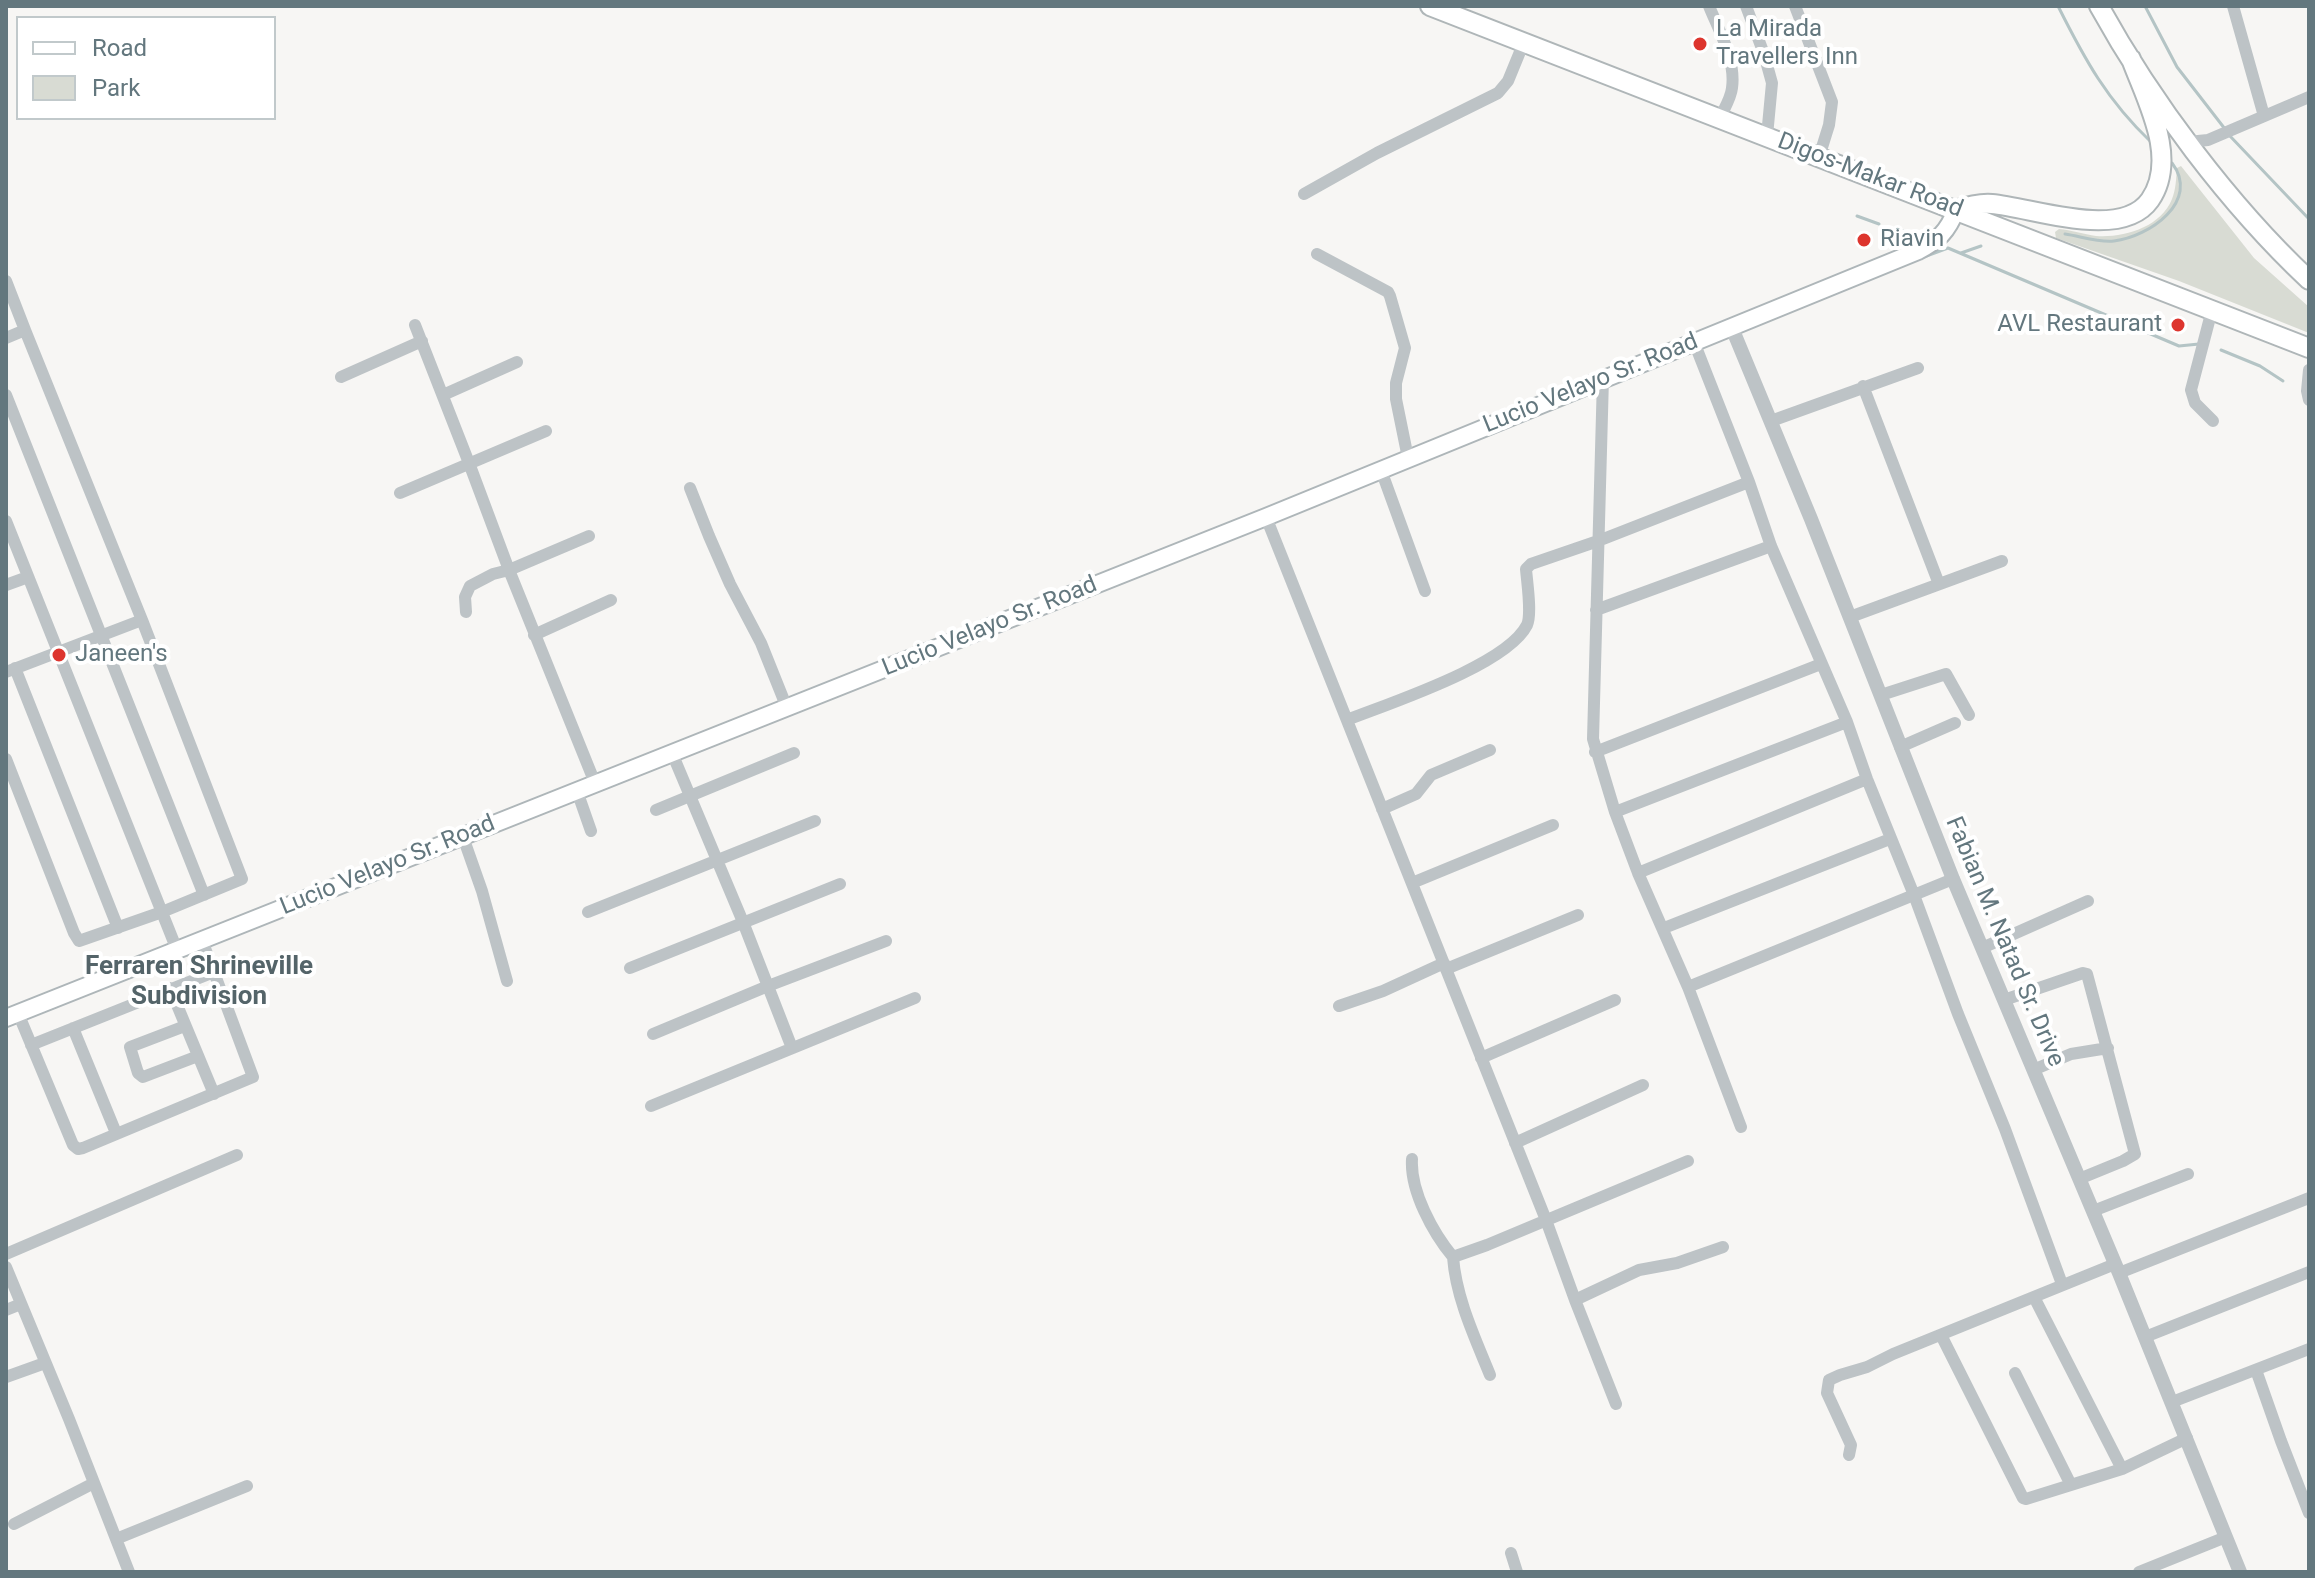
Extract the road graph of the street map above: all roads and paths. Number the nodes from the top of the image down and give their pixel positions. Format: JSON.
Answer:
{"nodes":[{"id":1,"x":1430,"y":6,"type":"edge"},
{"id":2,"x":1709,"y":6,"type":"edge"},
{"id":3,"x":1746,"y":6,"type":"edge"},
{"id":4,"x":1795,"y":6,"type":"edge"},
{"id":5,"x":2099,"y":6,"type":"edge"},
{"id":6,"x":2233,"y":6,"type":"edge"},
{"id":7,"x":1524,"y":42,"type":"junction"},
{"id":8,"x":2131,"y":59,"type":"junction"},
{"id":9,"x":2309,"y":97,"type":"edge"},
{"id":10,"x":2264,"y":116,"type":"junction"},
{"id":11,"x":1720,"y":118,"type":"junction"},
{"id":12,"x":1767,"y":136,"type":"junction"},
{"id":13,"x":2188,"y":142,"type":"junction"},
{"id":14,"x":1819,"y":157,"type":"junction"},
{"id":15,"x":1304,"y":194,"type":"dead end"},
{"id":16,"x":1956,"y":210,"type":"junction"},
{"id":17,"x":1317,"y":254,"type":"dead end"},
{"id":18,"x":2309,"y":280,"type":"edge"},
{"id":19,"x":6,"y":281,"type":"edge"},
{"id":20,"x":2212,"y":310,"type":"junction"},
{"id":21,"x":415,"y":325,"type":"dead end"},
{"id":22,"x":1732,"y":328,"type":"junction"},
{"id":23,"x":25,"y":330,"type":"junction"},
{"id":24,"x":6,"y":338,"type":"edge"},
{"id":25,"x":422,"y":341,"type":"junction"},
{"id":26,"x":1694,"y":342,"type":"junction"},
{"id":27,"x":2309,"y":348,"type":"edge"},
{"id":28,"x":517,"y":362,"type":"dead end"},
{"id":29,"x":1918,"y":368,"type":"dead end"},
{"id":30,"x":2309,"y":370,"type":"edge"},
{"id":31,"x":341,"y":377,"type":"dead end"},
{"id":32,"x":1603,"y":378,"type":"junction"},
{"id":33,"x":1863,"y":386,"type":"junction"},
{"id":34,"x":6,"y":395,"type":"edge"},
{"id":35,"x":443,"y":395,"type":"junction"},
{"id":36,"x":2309,"y":400,"type":"edge"},
{"id":37,"x":1771,"y":421,"type":"junction"},
{"id":38,"x":2213,"y":421,"type":"dead end"},
{"id":39,"x":546,"y":431,"type":"dead end"},
{"id":40,"x":1408,"y":458,"type":"junction"},
{"id":41,"x":469,"y":463,"type":"junction"},
{"id":42,"x":1381,"y":470,"type":"junction"},
{"id":43,"x":1749,"y":482,"type":"junction"},
{"id":44,"x":690,"y":488,"type":"dead end"},
{"id":45,"x":400,"y":493,"type":"dead end"},
{"id":46,"x":1266,"y":517,"type":"junction"},
{"id":47,"x":6,"y":521,"type":"edge"},
{"id":48,"x":589,"y":536,"type":"dead end"},
{"id":49,"x":1598,"y":541,"type":"junction"},
{"id":50,"x":1771,"y":546,"type":"junction"},
{"id":51,"x":2002,"y":561,"type":"dead end"},
{"id":52,"x":509,"y":570,"type":"junction"},
{"id":53,"x":28,"y":577,"type":"junction"},
{"id":54,"x":1939,"y":584,"type":"junction"},
{"id":55,"x":6,"y":585,"type":"edge"},
{"id":56,"x":1425,"y":591,"type":"dead end"},
{"id":57,"x":611,"y":600,"type":"dead end"},
{"id":58,"x":1596,"y":610,"type":"junction"},
{"id":59,"x":466,"y":612,"type":"dead end"},
{"id":60,"x":1850,"y":617,"type":"junction"},
{"id":61,"x":142,"y":620,"type":"junction"},
{"id":62,"x":101,"y":635,"type":"junction"},
{"id":63,"x":534,"y":635,"type":"junction"},
{"id":64,"x":58,"y":652,"type":"junction"},
{"id":65,"x":1821,"y":664,"type":"junction"},
{"id":66,"x":11,"y":670,"type":"edge"},
{"id":67,"x":1881,"y":695,"type":"junction"},
{"id":68,"x":787,"y":708,"type":"junction"},
{"id":69,"x":1969,"y":715,"type":"dead end"},
{"id":70,"x":1347,"y":720,"type":"junction"},
{"id":71,"x":1847,"y":722,"type":"junction"},
{"id":72,"x":1955,"y":723,"type":"dead end"},
{"id":73,"x":1900,"y":747,"type":"junction"},
{"id":74,"x":1490,"y":750,"type":"dead end"},
{"id":75,"x":1595,"y":752,"type":"junction"},
{"id":76,"x":672,"y":753,"type":"junction"},
{"id":77,"x":794,"y":753,"type":"dead end"},
{"id":78,"x":6,"y":759,"type":"edge"},
{"id":79,"x":1867,"y":779,"type":"junction"},
{"id":80,"x":595,"y":783,"type":"junction"},
{"id":81,"x":577,"y":791,"type":"junction"},
{"id":82,"x":691,"y":795,"type":"junction"},
{"id":83,"x":1382,"y":809,"type":"junction"},
{"id":84,"x":656,"y":810,"type":"dead end"},
{"id":85,"x":1615,"y":812,"type":"junction"},
{"id":86,"x":815,"y":821,"type":"dead end"},
{"id":87,"x":1553,"y":825,"type":"dead end"},
{"id":88,"x":591,"y":831,"type":"dead end"},
{"id":89,"x":463,"y":837,"type":"junction"},
{"id":90,"x":1890,"y":839,"type":"junction"},
{"id":91,"x":717,"y":859,"type":"junction"},
{"id":92,"x":1638,"y":873,"type":"junction"},
{"id":93,"x":1953,"y":879,"type":"junction"},
{"id":94,"x":1412,"y":883,"type":"junction"},
{"id":95,"x":840,"y":884,"type":"dead end"},
{"id":96,"x":204,"y":895,"type":"junction"},
{"id":97,"x":1914,"y":895,"type":"junction"},
{"id":98,"x":2088,"y":901,"type":"dead end"},
{"id":99,"x":162,"y":912,"type":"junction"},
{"id":100,"x":588,"y":912,"type":"dead end"},
{"id":101,"x":1578,"y":915,"type":"dead end"},
{"id":102,"x":743,"y":922,"type":"junction"},
{"id":103,"x":118,"y":928,"type":"junction"},
{"id":104,"x":1664,"y":928,"type":"junction"},
{"id":105,"x":202,"y":940,"type":"junction"},
{"id":106,"x":886,"y":941,"type":"dead end"},
{"id":107,"x":1982,"y":948,"type":"junction"},
{"id":108,"x":177,"y":950,"type":"junction"},
{"id":109,"x":1445,"y":966,"type":"junction"},
{"id":110,"x":630,"y":968,"type":"dead end"},
{"id":111,"x":214,"y":972,"type":"junction"},
{"id":112,"x":507,"y":981,"type":"dead end"},
{"id":113,"x":768,"y":986,"type":"junction"},
{"id":114,"x":1688,"y":987,"type":"junction"},
{"id":115,"x":170,"y":988,"type":"junction"},
{"id":116,"x":915,"y":998,"type":"dead end"},
{"id":117,"x":1615,"y":1000,"type":"dead end"},
{"id":118,"x":2004,"y":1000,"type":"junction"},
{"id":119,"x":1339,"y":1006,"type":"dead end"},
{"id":120,"x":12,"y":1016,"type":"edge"},
{"id":121,"x":185,"y":1026,"type":"junction"},
{"id":122,"x":73,"y":1028,"type":"junction"},
{"id":123,"x":653,"y":1034,"type":"dead end"},
{"id":124,"x":31,"y":1045,"type":"junction"},
{"id":125,"x":792,"y":1048,"type":"junction"},
{"id":126,"x":2108,"y":1048,"type":"junction"},
{"id":127,"x":198,"y":1056,"type":"junction"},
{"id":128,"x":1481,"y":1058,"type":"junction"},
{"id":129,"x":2033,"y":1070,"type":"junction"},
{"id":130,"x":1643,"y":1085,"type":"dead end"},
{"id":131,"x":214,"y":1094,"type":"junction"},
{"id":132,"x":651,"y":1106,"type":"dead end"},
{"id":133,"x":1741,"y":1127,"type":"dead end"},
{"id":134,"x":116,"y":1133,"type":"junction"},
{"id":135,"x":1515,"y":1143,"type":"junction"},
{"id":136,"x":237,"y":1155,"type":"dead end"},
{"id":137,"x":1412,"y":1159,"type":"dead end"},
{"id":138,"x":1688,"y":1161,"type":"dead end"},
{"id":139,"x":2188,"y":1174,"type":"dead end"},
{"id":140,"x":2079,"y":1179,"type":"junction"},
{"id":141,"x":2309,"y":1198,"type":"edge"},
{"id":142,"x":2093,"y":1211,"type":"junction"},
{"id":143,"x":1546,"y":1220,"type":"junction"},
{"id":144,"x":1723,"y":1247,"type":"dead end"},
{"id":145,"x":6,"y":1254,"type":"edge"},
{"id":146,"x":1453,"y":1257,"type":"junction"},
{"id":147,"x":6,"y":1267,"type":"edge"},
{"id":148,"x":2117,"y":1269,"type":"junction"},
{"id":149,"x":2309,"y":1272,"type":"edge"},
{"id":150,"x":2062,"y":1284,"type":"junction"},
{"id":151,"x":2034,"y":1297,"type":"junction"},
{"id":152,"x":1575,"y":1300,"type":"junction"},
{"id":153,"x":21,"y":1304,"type":"junction"},
{"id":154,"x":6,"y":1310,"type":"edge"},
{"id":155,"x":1941,"y":1335,"type":"junction"},
{"id":156,"x":2145,"y":1337,"type":"junction"},
{"id":157,"x":2309,"y":1349,"type":"edge"},
{"id":158,"x":45,"y":1363,"type":"junction"},
{"id":159,"x":2256,"y":1370,"type":"junction"},
{"id":160,"x":2015,"y":1373,"type":"dead end"},
{"id":161,"x":1490,"y":1375,"type":"dead end"},
{"id":162,"x":6,"y":1377,"type":"edge"},
{"id":163,"x":2172,"y":1402,"type":"junction"},
{"id":164,"x":1616,"y":1404,"type":"dead end"},
{"id":165,"x":2187,"y":1438,"type":"junction"},
{"id":166,"x":1849,"y":1455,"type":"dead end"},
{"id":167,"x":2122,"y":1469,"type":"junction"},
{"id":168,"x":94,"y":1483,"type":"junction"},
{"id":169,"x":2071,"y":1485,"type":"junction"},
{"id":170,"x":247,"y":1486,"type":"dead end"},
{"id":171,"x":2309,"y":1513,"type":"edge"},
{"id":172,"x":14,"y":1524,"type":"dead end"},
{"id":173,"x":2226,"y":1537,"type":"junction"},
{"id":174,"x":116,"y":1539,"type":"junction"},
{"id":175,"x":1511,"y":1553,"type":"dead end"},
{"id":176,"x":129,"y":1572,"type":"edge"},
{"id":177,"x":1517,"y":1572,"type":"edge"},
{"id":178,"x":2139,"y":1572,"type":"edge"},
{"id":179,"x":2240,"y":1572,"type":"edge"}],
"edges":[{"from":1,"to":7,"type":"main road","name":"Digos-Makar Road"},
{"from":2,"to":11,"type":"street"},
{"from":3,"to":12,"type":"street"},
{"from":4,"to":14,"type":"street"},
{"from":5,"to":8,"type":"main road"},
{"from":6,"to":10,"type":"street"},
{"from":7,"to":11,"type":"main road","name":"Digos-Makar Road"},
{"from":7,"to":15,"type":"street"},
{"from":8,"to":13,"type":"main road"},
{"from":8,"to":16,"type":"main road"},
{"from":9,"to":10,"type":"street"},
{"from":10,"to":13,"type":"street"},
{"from":11,"to":12,"type":"main road","name":"Digos-Makar Road"},
{"from":12,"to":14,"type":"main road","name":"Digos-Makar Road"},
{"from":13,"to":18,"type":"main road"},
{"from":14,"to":16,"type":"main road","name":"Digos-Makar Road"},
{"from":16,"to":20,"type":"main road","name":"Digos-Makar Road"},
{"from":16,"to":22,"type":"main road","name":"Lucio Velayo Sr. Road"},
{"from":17,"to":40,"type":"street"},
{"from":19,"to":23,"type":"street"},
{"from":20,"to":27,"type":"main road","name":"Digos-Makar Road"},
{"from":20,"to":38,"type":"street"},
{"from":21,"to":25,"type":"street"},
{"from":22,"to":26,"type":"main road","name":"Lucio Velayo Sr. Road"},
{"from":22,"to":37,"type":"street","name":"Fabian M. Natad Sr. Drive"},
{"from":23,"to":24,"type":"street"},
{"from":23,"to":61,"type":"street"},
{"from":25,"to":31,"type":"street"},
{"from":25,"to":35,"type":"street"},
{"from":26,"to":32,"type":"main road","name":"Lucio Velayo Sr. Road"},
{"from":26,"to":43,"type":"street"},
{"from":28,"to":35,"type":"street"},
{"from":29,"to":33,"type":"street"},
{"from":30,"to":36,"type":"street"},
{"from":32,"to":40,"type":"main road","name":"Lucio Velayo Sr. Road"},
{"from":32,"to":49,"type":"street"},
{"from":33,"to":37,"type":"street"},
{"from":33,"to":54,"type":"street"},
{"from":34,"to":62,"type":"street"},
{"from":35,"to":41,"type":"street"},
{"from":37,"to":60,"type":"street","name":"Fabian M. Natad Sr. Drive"},
{"from":39,"to":41,"type":"street"},
{"from":40,"to":42,"type":"main road","name":"Lucio Velayo Sr. Road"},
{"from":41,"to":45,"type":"street"},
{"from":41,"to":52,"type":"street"},
{"from":42,"to":46,"type":"main road","name":"Lucio Velayo Sr. Road"},
{"from":42,"to":56,"type":"street"},
{"from":43,"to":49,"type":"street"},
{"from":43,"to":50,"type":"street"},
{"from":44,"to":68,"type":"street"},
{"from":46,"to":68,"type":"main road","name":"Lucio Velayo Sr. Road"},
{"from":46,"to":70,"type":"street"},
{"from":47,"to":53,"type":"street"},
{"from":48,"to":52,"type":"street"},
{"from":49,"to":58,"type":"street"},
{"from":49,"to":70,"type":"street"},
{"from":50,"to":58,"type":"street"},
{"from":50,"to":65,"type":"street"},
{"from":51,"to":54,"type":"street"},
{"from":52,"to":59,"type":"street"},
{"from":52,"to":63,"type":"street"},
{"from":53,"to":55,"type":"street"},
{"from":53,"to":64,"type":"street"},
{"from":54,"to":60,"type":"street"},
{"from":57,"to":63,"type":"street"},
{"from":58,"to":75,"type":"street"},
{"from":60,"to":67,"type":"street","name":"Fabian M. Natad Sr. Drive"},
{"from":61,"to":62,"type":"street"},
{"from":61,"to":96,"type":"street"},
{"from":62,"to":64,"type":"street"},
{"from":62,"to":96,"type":"street"},
{"from":63,"to":80,"type":"street"},
{"from":64,"to":66,"type":"street"},
{"from":64,"to":99,"type":"street"},
{"from":65,"to":71,"type":"street"},
{"from":65,"to":75,"type":"street"},
{"from":66,"to":103,"type":"street"},
{"from":67,"to":69,"type":"street"},
{"from":67,"to":73,"type":"street","name":"Fabian M. Natad Sr. Drive"},
{"from":68,"to":76,"type":"main road","name":"Lucio Velayo Sr. Road"},
{"from":70,"to":83,"type":"street"},
{"from":71,"to":79,"type":"street"},
{"from":71,"to":85,"type":"street"},
{"from":72,"to":73,"type":"street"},
{"from":73,"to":93,"type":"street","name":"Fabian M. Natad Sr. Drive"},
{"from":74,"to":83,"type":"street"},
{"from":75,"to":85,"type":"street"},
{"from":76,"to":80,"type":"main road","name":"Lucio Velayo Sr. Road"},
{"from":76,"to":82,"type":"street"},
{"from":77,"to":82,"type":"street"},
{"from":78,"to":103,"type":"street"},
{"from":79,"to":90,"type":"street"},
{"from":79,"to":92,"type":"street"},
{"from":80,"to":81,"type":"main road","name":"Lucio Velayo Sr. Road"},
{"from":81,"to":88,"type":"street"},
{"from":81,"to":89,"type":"main road","name":"Lucio Velayo Sr. Road"},
{"from":82,"to":84,"type":"street"},
{"from":82,"to":91,"type":"street"},
{"from":83,"to":94,"type":"street"},
{"from":85,"to":92,"type":"street"},
{"from":86,"to":91,"type":"street"},
{"from":87,"to":94,"type":"street"},
{"from":89,"to":105,"type":"main road","name":"Lucio Velayo Sr. Road"},
{"from":89,"to":112,"type":"street"},
{"from":90,"to":97,"type":"street"},
{"from":90,"to":104,"type":"street"},
{"from":91,"to":100,"type":"street"},
{"from":91,"to":102,"type":"street"},
{"from":92,"to":104,"type":"street"},
{"from":93,"to":97,"type":"street"},
{"from":93,"to":107,"type":"street","name":"Fabian M. Natad Sr. Drive"},
{"from":94,"to":109,"type":"street"},
{"from":95,"to":102,"type":"street"},
{"from":96,"to":99,"type":"street"},
{"from":97,"to":114,"type":"street"},
{"from":97,"to":150,"type":"street"},
{"from":98,"to":107,"type":"street"},
{"from":99,"to":103,"type":"street"},
{"from":99,"to":108,"type":"street"},
{"from":101,"to":109,"type":"street"},
{"from":102,"to":110,"type":"street"},
{"from":102,"to":113,"type":"street"},
{"from":104,"to":114,"type":"street"},
{"from":105,"to":108,"type":"main road","name":"Lucio Velayo Sr. Road"},
{"from":105,"to":111,"type":"street"},
{"from":106,"to":113,"type":"street"},
{"from":107,"to":118,"type":"street","name":"Fabian M. Natad Sr. Drive"},
{"from":108,"to":120,"type":"main road","name":"Lucio Velayo Sr. Road"},
{"from":109,"to":119,"type":"street"},
{"from":109,"to":128,"type":"street"},
{"from":111,"to":115,"type":"street"},
{"from":111,"to":131,"type":"street"},
{"from":113,"to":123,"type":"street"},
{"from":113,"to":125,"type":"street"},
{"from":114,"to":133,"type":"street"},
{"from":115,"to":121,"type":"street"},
{"from":115,"to":122,"type":"street"},
{"from":116,"to":125,"type":"street"},
{"from":117,"to":128,"type":"street"},
{"from":118,"to":126,"type":"street"},
{"from":118,"to":129,"type":"street","name":"Fabian M. Natad Sr. Drive"},
{"from":120,"to":124,"type":"street"},
{"from":121,"to":127,"type":"street"},
{"from":121,"to":127,"type":"street"},
{"from":122,"to":124,"type":"street"},
{"from":122,"to":134,"type":"street"},
{"from":124,"to":134,"type":"street"},
{"from":125,"to":132,"type":"street"},
{"from":126,"to":129,"type":"street"},
{"from":126,"to":140,"type":"street"},
{"from":127,"to":131,"type":"street"},
{"from":128,"to":135,"type":"street"},
{"from":129,"to":140,"type":"street","name":"Fabian M. Natad Sr. Drive"},
{"from":130,"to":135,"type":"street"},
{"from":131,"to":134,"type":"street"},
{"from":135,"to":143,"type":"street"},
{"from":136,"to":145,"type":"street"},
{"from":137,"to":146,"type":"street"},
{"from":138,"to":143,"type":"street"},
{"from":139,"to":142,"type":"street"},
{"from":140,"to":142,"type":"street","name":"Fabian M. Natad Sr. Drive"},
{"from":141,"to":148,"type":"street"},
{"from":142,"to":148,"type":"street","name":"Fabian M. Natad Sr. Drive"},
{"from":143,"to":146,"type":"street"},
{"from":143,"to":152,"type":"street"},
{"from":144,"to":152,"type":"street"},
{"from":146,"to":161,"type":"street"},
{"from":147,"to":153,"type":"street"},
{"from":148,"to":150,"type":"street"},
{"from":148,"to":156,"type":"street","name":"Fabian M. Natad Sr. Drive"},
{"from":149,"to":156,"type":"street"},
{"from":150,"to":151,"type":"street"},
{"from":151,"to":155,"type":"street"},
{"from":151,"to":167,"type":"street"},
{"from":152,"to":164,"type":"street"},
{"from":153,"to":154,"type":"street"},
{"from":153,"to":158,"type":"street"},
{"from":155,"to":166,"type":"street"},
{"from":155,"to":169,"type":"street"},
{"from":156,"to":163,"type":"street","name":"Fabian M. Natad Sr. Drive"},
{"from":157,"to":159,"type":"street"},
{"from":158,"to":162,"type":"street"},
{"from":158,"to":168,"type":"street"},
{"from":159,"to":163,"type":"street"},
{"from":159,"to":171,"type":"street"},
{"from":160,"to":169,"type":"street"},
{"from":163,"to":165,"type":"street","name":"Fabian M. Natad Sr. Drive"},
{"from":165,"to":167,"type":"street"},
{"from":165,"to":173,"type":"street","name":"Fabian M. Natad Sr. Drive"},
{"from":167,"to":169,"type":"street"},
{"from":168,"to":172,"type":"street"},
{"from":168,"to":174,"type":"street"},
{"from":170,"to":174,"type":"street"},
{"from":173,"to":178,"type":"street"},
{"from":173,"to":179,"type":"street","name":"Fabian M. Natad Sr. Drive"},
{"from":174,"to":176,"type":"street"},
{"from":175,"to":177,"type":"street"}]}
